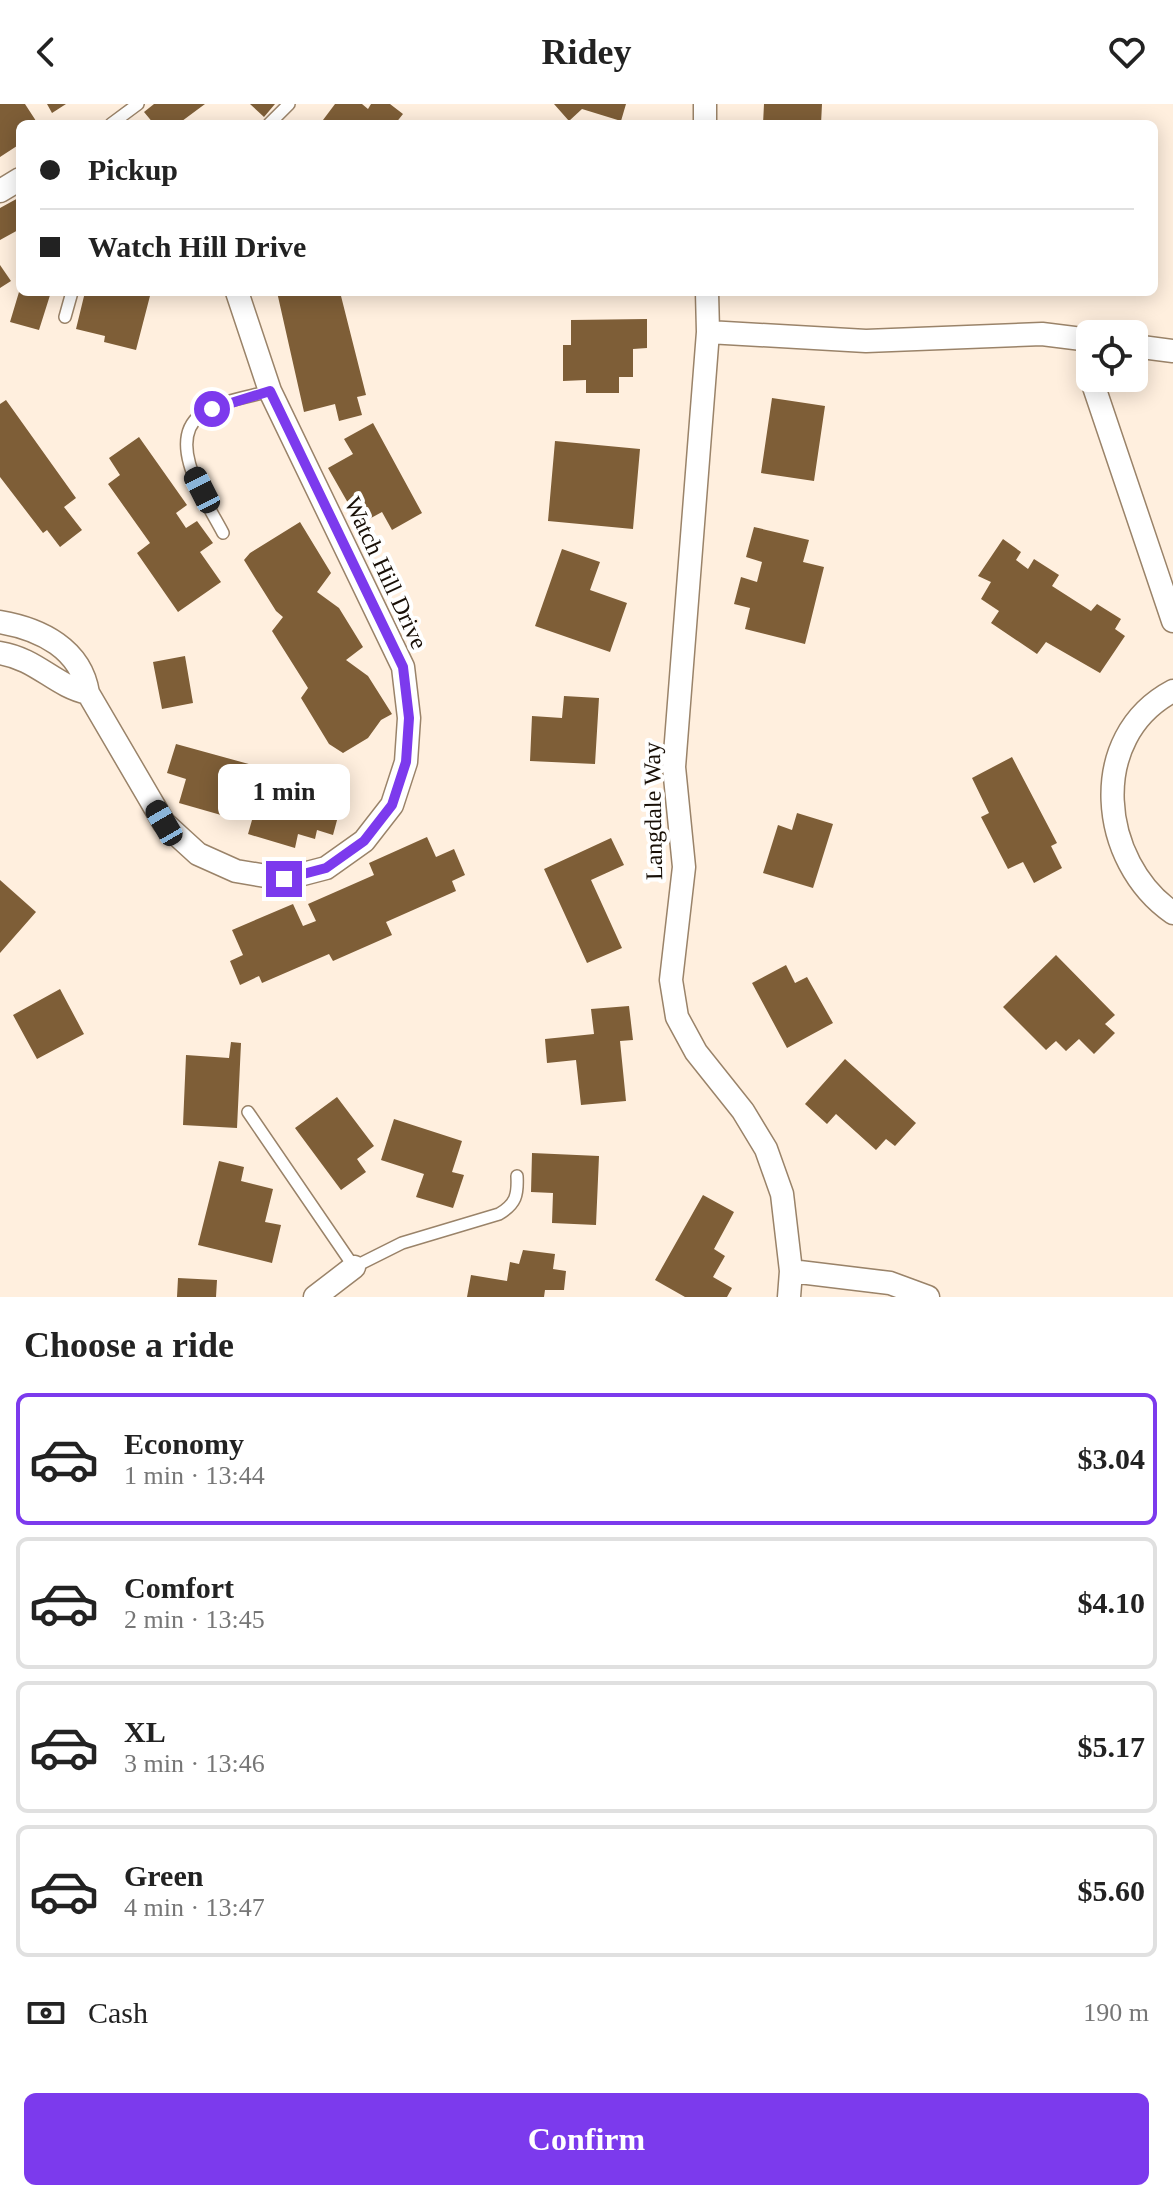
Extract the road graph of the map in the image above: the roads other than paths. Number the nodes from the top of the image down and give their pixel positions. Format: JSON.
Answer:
{"nodes":[{"id":1,"x":138,"y":104,"type":"edge"},
{"id":2,"x":289,"y":104,"type":"edge"},
{"id":3,"x":116,"y":120,"type":"edge"},
{"id":4,"x":273,"y":120,"type":"edge"},
{"id":5,"x":71,"y":296,"type":"edge"},
{"id":6,"x":238,"y":296,"type":"edge"},
{"id":7,"x":707,"y":296,"type":"edge"},
{"id":8,"x":65,"y":317,"type":"dead end"},
{"id":9,"x":708,"y":332,"type":"junction"},
{"id":10,"x":1076,"y":338,"type":"edge"},
{"id":11,"x":1148,"y":348,"type":"edge"},
{"id":12,"x":1173,"y":351,"type":"edge"},
{"id":13,"x":270,"y":391,"type":"junction"},
{"id":14,"x":1095,"y":392,"type":"edge"},
{"id":15,"x":223,"y":533,"type":"dead end"},
{"id":16,"x":1173,"y":621,"type":"edge"},
{"id":17,"x":0,"y":622,"type":"edge"},
{"id":18,"x":0,"y":653,"type":"edge"},
{"id":19,"x":1173,"y":691,"type":"edge"},
{"id":20,"x":88,"y":693,"type":"junction"},
{"id":21,"x":1173,"y":913,"type":"edge"},
{"id":22,"x":248,"y":1112,"type":"dead end"},
{"id":23,"x":517,"y":1176,"type":"dead end"},
{"id":24,"x":354,"y":1267,"type":"junction"},
{"id":25,"x":791,"y":1271,"type":"junction"},
{"id":26,"x":315,"y":1297,"type":"edge"},
{"id":27,"x":789,"y":1297,"type":"edge"},
{"id":28,"x":928,"y":1297,"type":"edge"}],
"edges":[{"from":1,"to":3,"type":"lane"},
{"from":2,"to":4,"type":"lane"},
{"from":5,"to":8,"type":"lane"},
{"from":6,"to":13,"type":"street","name":"Watch Hill Drive"},
{"from":7,"to":9,"type":"street","name":"Langdale Way"},
{"from":9,"to":10,"type":"street"},
{"from":9,"to":25,"type":"street","name":"Langdale Way"},
{"from":11,"to":12,"type":"street"},
{"from":13,"to":15,"type":"lane"},
{"from":13,"to":20,"type":"street","name":"Watch Hill Drive"},
{"from":14,"to":16,"type":"street"},
{"from":17,"to":20,"type":"street","name":"Watch Hill Drive"},
{"from":18,"to":20,"type":"street"},
{"from":19,"to":21,"type":"street"},
{"from":22,"to":24,"type":"lane"},
{"from":23,"to":24,"type":"lane"},
{"from":24,"to":26,"type":"street"},
{"from":25,"to":27,"type":"street","name":"Langdale Way"},
{"from":25,"to":28,"type":"street"}]}
